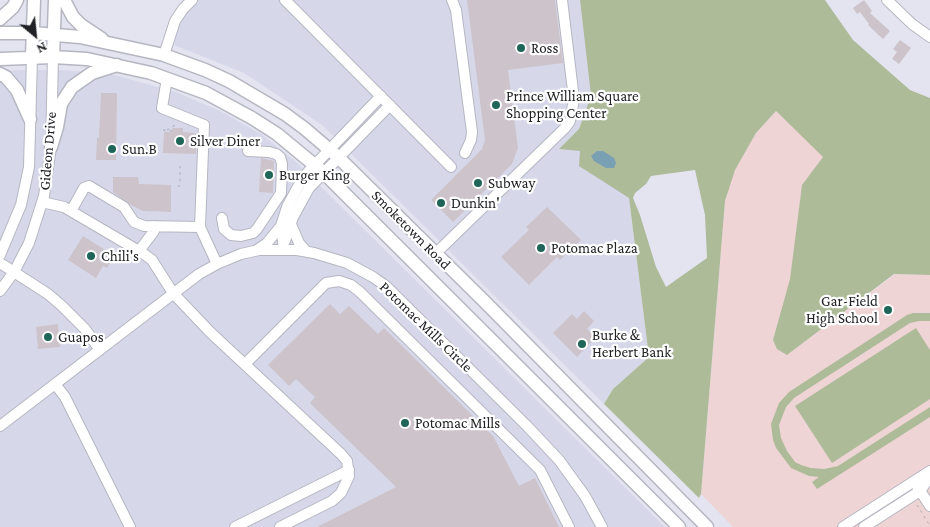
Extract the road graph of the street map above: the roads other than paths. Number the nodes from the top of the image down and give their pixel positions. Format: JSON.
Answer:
{"nodes":[{"id":1,"x":18,"y":0,"type":"edge"},
{"id":2,"x":34,"y":0,"type":"edge"},
{"id":3,"x":54,"y":0,"type":"edge"},
{"id":4,"x":64,"y":0,"type":"edge"},
{"id":5,"x":192,"y":0,"type":"edge"},
{"id":6,"x":285,"y":0,"type":"edge"},
{"id":7,"x":452,"y":0,"type":"edge"},
{"id":8,"x":562,"y":0,"type":"edge"},
{"id":9,"x":888,"y":0,"type":"edge"},
{"id":10,"x":0,"y":18,"type":"edge"},
{"id":11,"x":0,"y":33,"type":"edge"},
{"id":12,"x":33,"y":33,"type":"junction"},
{"id":13,"x":54,"y":34,"type":"junction"},
{"id":14,"x":930,"y":36,"type":"edge"},
{"id":15,"x":106,"y":42,"type":"junction"},
{"id":16,"x":164,"y":55,"type":"junction"},
{"id":17,"x":32,"y":57,"type":"junction"},
{"id":18,"x":53,"y":57,"type":"junction"},
{"id":19,"x":0,"y":59,"type":"edge"},
{"id":20,"x":119,"y":65,"type":"junction"},
{"id":21,"x":0,"y":74,"type":"edge"},
{"id":22,"x":166,"y":78,"type":"junction"},
{"id":23,"x":380,"y":96,"type":"junction"},
{"id":24,"x":390,"y":105,"type":"junction"},
{"id":25,"x":30,"y":119,"type":"junction"},
{"id":26,"x":51,"y":146,"type":"junction"},
{"id":27,"x":248,"y":151,"type":"dead end"},
{"id":28,"x":465,"y":152,"type":"dead end"},
{"id":29,"x":333,"y":153,"type":"junction"},
{"id":30,"x":452,"y":167,"type":"dead end"},
{"id":31,"x":319,"y":168,"type":"junction"},
{"id":32,"x":42,"y":202,"type":"junction"},
{"id":33,"x":71,"y":211,"type":"junction"},
{"id":34,"x":222,"y":218,"type":"dead end"},
{"id":35,"x":285,"y":224,"type":"junction"},
{"id":36,"x":153,"y":226,"type":"junction"},
{"id":37,"x":200,"y":227,"type":"junction"},
{"id":38,"x":284,"y":250,"type":"junction"},
{"id":39,"x":139,"y":251,"type":"junction"},
{"id":40,"x":252,"y":252,"type":"junction"},
{"id":41,"x":307,"y":252,"type":"junction"},
{"id":42,"x":435,"y":254,"type":"junction"},
{"id":43,"x":0,"y":255,"type":"edge"},
{"id":44,"x":0,"y":263,"type":"edge"},
{"id":45,"x":218,"y":264,"type":"junction"},
{"id":46,"x":14,"y":272,"type":"junction"},
{"id":47,"x":0,"y":291,"type":"edge"},
{"id":48,"x":173,"y":293,"type":"junction"},
{"id":49,"x":100,"y":350,"type":"junction"},
{"id":50,"x":245,"y":364,"type":"junction"},
{"id":51,"x":54,"y":384,"type":"junction"},
{"id":52,"x":571,"y":390,"type":"junction"},
{"id":53,"x":556,"y":405,"type":"junction"},
{"id":54,"x":0,"y":426,"type":"edge"},
{"id":55,"x":349,"y":470,"type":"junction"},
{"id":56,"x":930,"y":471,"type":"edge"},
{"id":57,"x":930,"y":477,"type":"edge"},
{"id":58,"x":914,"y":481,"type":"junction"},
{"id":59,"x":916,"y":494,"type":"junction"},
{"id":60,"x":930,"y":506,"type":"edge"},
{"id":61,"x":130,"y":527,"type":"edge"},
{"id":62,"x":234,"y":527,"type":"edge"},
{"id":63,"x":280,"y":527,"type":"edge"},
{"id":64,"x":569,"y":527,"type":"edge"},
{"id":65,"x":602,"y":527,"type":"edge"},
{"id":66,"x":679,"y":527,"type":"edge"},
{"id":67,"x":707,"y":527,"type":"edge"},
{"id":68,"x":844,"y":527,"type":"edge"},
{"id":69,"x":864,"y":527,"type":"edge"}],
"edges":[{"from":1,"to":10,"type":"main road"},
{"from":2,"to":12,"type":"main road","name":"Gideon Drive"},
{"from":3,"to":13,"type":"main road","name":"Gideon Drive"},
{"from":4,"to":15,"type":"main road"},
{"from":5,"to":16,"type":"street"},
{"from":6,"to":23,"type":"street"},
{"from":7,"to":28,"type":"street"},
{"from":8,"to":42,"type":"street"},
{"from":9,"to":14,"type":"street"},
{"from":11,"to":12,"type":"main road","name":"Smoketown Road"},
{"from":12,"to":13,"type":"main road","name":"Smoketown Road"},
{"from":12,"to":17,"type":"main road","name":"Gideon Drive"},
{"from":13,"to":15,"type":"main road","name":"Smoketown Road"},
{"from":13,"to":18,"type":"main road","name":"Gideon Drive"},
{"from":15,"to":16,"type":"main road","name":"Smoketown Road"},
{"from":16,"to":29,"type":"main road","name":"Smoketown Road"},
{"from":17,"to":18,"type":"main road","name":"Smoketown Road"},
{"from":17,"to":19,"type":"main road","name":"Smoketown Road"},
{"from":17,"to":25,"type":"street","name":"Gideon Drive"},
{"from":18,"to":20,"type":"main road","name":"Smoketown Road"},
{"from":18,"to":26,"type":"street","name":"Gideon Drive"},
{"from":20,"to":22,"type":"main road","name":"Smoketown Road"},
{"from":20,"to":26,"type":"main road"},
{"from":21,"to":25,"type":"main road"},
{"from":22,"to":31,"type":"main road","name":"Smoketown Road"},
{"from":22,"to":37,"type":"street"},
{"from":23,"to":24,"type":"street"},
{"from":23,"to":29,"type":"street"},
{"from":24,"to":29,"type":"street"},
{"from":24,"to":30,"type":"street"},
{"from":25,"to":43,"type":"street","name":"Gideon Drive"},
{"from":26,"to":32,"type":"street","name":"Gideon Drive"},
{"from":27,"to":34,"type":"street"},
{"from":29,"to":31,"type":"street"},
{"from":29,"to":42,"type":"main road","name":"Smoketown Road"},
{"from":31,"to":35,"type":"street"},
{"from":31,"to":53,"type":"main road","name":"Smoketown Road"},
{"from":32,"to":33,"type":"street"},
{"from":32,"to":46,"type":"street","name":"Gideon Drive"},
{"from":33,"to":36,"type":"street"},
{"from":33,"to":39,"type":"street"},
{"from":35,"to":38,"type":"street"},
{"from":35,"to":40,"type":"street"},
{"from":35,"to":41,"type":"street"},
{"from":36,"to":37,"type":"street"},
{"from":36,"to":39,"type":"street"},
{"from":37,"to":45,"type":"street"},
{"from":38,"to":40,"type":"street","name":"Potomac Mills Circle"},
{"from":38,"to":41,"type":"street","name":"Potomac Mills Circle"},
{"from":39,"to":48,"type":"street"},
{"from":40,"to":45,"type":"street","name":"Potomac Mills Circle"},
{"from":41,"to":65,"type":"street","name":"Potomac Mills Circle"},
{"from":42,"to":52,"type":"main road","name":"Smoketown Road"},
{"from":44,"to":46,"type":"street"},
{"from":45,"to":48,"type":"street","name":"Potomac Mills Circle"},
{"from":46,"to":47,"type":"street","name":"Gideon Drive"},
{"from":46,"to":49,"type":"street"},
{"from":48,"to":49,"type":"street","name":"Potomac Mills Circle"},
{"from":48,"to":50,"type":"street"},
{"from":49,"to":51,"type":"street","name":"Potomac Mills Circle"},
{"from":50,"to":55,"type":"street"},
{"from":50,"to":64,"type":"street"},
{"from":51,"to":54,"type":"street","name":"Potomac Mills Circle"},
{"from":51,"to":61,"type":"street"},
{"from":52,"to":53,"type":"main road"},
{"from":52,"to":67,"type":"main road","name":"Smoketown Road"},
{"from":53,"to":66,"type":"main road","name":"Smoketown Road"},
{"from":55,"to":62,"type":"street"},
{"from":55,"to":63,"type":"street"},
{"from":56,"to":58,"type":"street"},
{"from":57,"to":59,"type":"street"},
{"from":58,"to":59,"type":"street"},
{"from":58,"to":68,"type":"street"},
{"from":59,"to":60,"type":"street"},
{"from":59,"to":69,"type":"street"}]}
